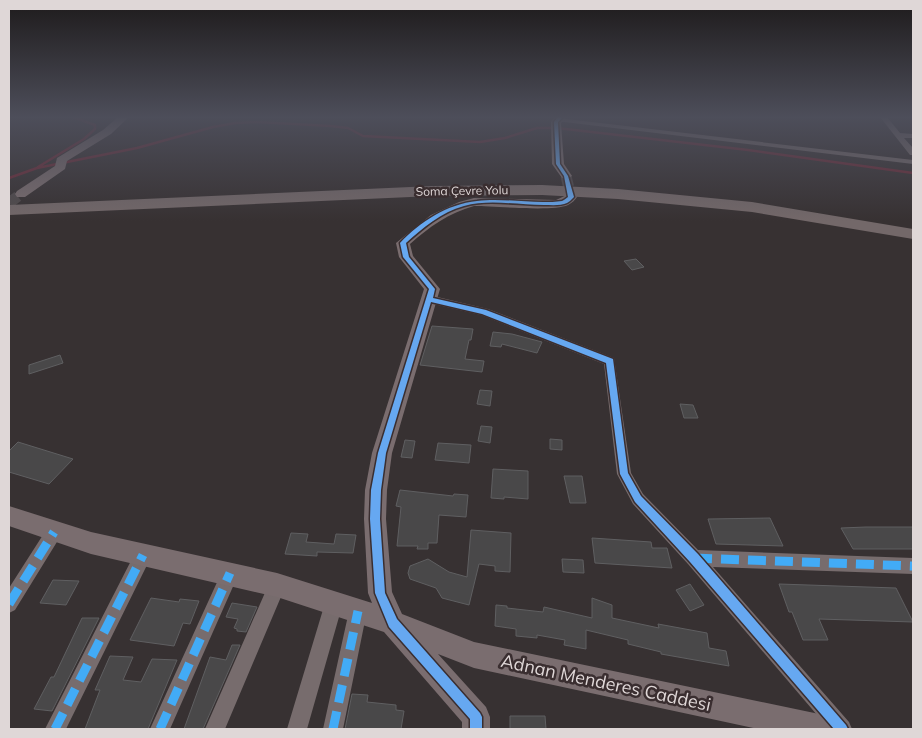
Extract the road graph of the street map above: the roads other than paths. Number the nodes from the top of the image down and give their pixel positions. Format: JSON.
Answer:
{"nodes":[{"id":1,"x":79,"y":151,"type":"edge"},
{"id":2,"x":558,"y":151,"type":"edge"},
{"id":3,"x":824,"y":151,"type":"edge"},
{"id":4,"x":913,"y":162,"type":"edge"},
{"id":5,"x":566,"y":176,"type":"tunnel mouth"},
{"id":6,"x":571,"y":197,"type":"dead end"},
{"id":7,"x":15,"y":198,"type":"edge"},
{"id":8,"x":9,"y":210,"type":"tunnel mouth"},
{"id":9,"x":913,"y":226,"type":"edge"},
{"id":10,"x":913,"y":234,"type":"edge"},
{"id":11,"x":429,"y":299,"type":"junction"},
{"id":12,"x":9,"y":516,"type":"edge"},
{"id":13,"x":54,"y":532,"type":"junction"},
{"id":14,"x":143,"y":555,"type":"junction"},
{"id":15,"x":694,"y":558,"type":"junction"},
{"id":16,"x":913,"y":566,"type":"edge"},
{"id":17,"x":230,"y":574,"type":"junction"},
{"id":18,"x":277,"y":585,"type":"junction"},
{"id":19,"x":334,"y":603,"type":"junction"},
{"id":20,"x":9,"y":604,"type":"edge"},
{"id":21,"x":358,"y":611,"type":"junction"},
{"id":22,"x":393,"y":623,"type":"junction"},
{"id":23,"x":55,"y":729,"type":"edge"},
{"id":24,"x":160,"y":729,"type":"edge"},
{"id":25,"x":215,"y":729,"type":"edge"},
{"id":26,"x":297,"y":729,"type":"edge"},
{"id":27,"x":333,"y":729,"type":"edge"},
{"id":28,"x":476,"y":729,"type":"edge"},
{"id":29,"x":824,"y":729,"type":"edge"},
{"id":30,"x":842,"y":729,"type":"edge"}],
"edges":[{"from":1,"to":7,"type":"street"},
{"from":2,"to":5,"type":"street"},
{"from":3,"to":4,"type":"street"},
{"from":6,"to":11,"type":"street"},
{"from":7,"to":9,"type":"highway","name":"Soma Çevre Yolu"},
{"from":8,"to":10,"type":"highway","name":"Soma Çevre Yolu"},
{"from":11,"to":15,"type":"street"},
{"from":11,"to":22,"type":"street"},
{"from":12,"to":13,"type":"street","name":"Adnan Menderes Caddesi"},
{"from":13,"to":14,"type":"street","name":"Adnan Menderes Caddesi"},
{"from":13,"to":20,"type":"street"},
{"from":14,"to":17,"type":"street","name":"Adnan Menderes Caddesi"},
{"from":14,"to":23,"type":"street"},
{"from":15,"to":16,"type":"street"},
{"from":15,"to":30,"type":"street"},
{"from":17,"to":18,"type":"street","name":"Adnan Menderes Caddesi"},
{"from":17,"to":24,"type":"street"},
{"from":18,"to":19,"type":"street","name":"Adnan Menderes Caddesi"},
{"from":18,"to":25,"type":"street"},
{"from":19,"to":21,"type":"street","name":"Adnan Menderes Caddesi"},
{"from":19,"to":26,"type":"street"},
{"from":21,"to":22,"type":"street","name":"Adnan Menderes Caddesi"},
{"from":21,"to":27,"type":"street"},
{"from":22,"to":28,"type":"street"},
{"from":22,"to":29,"type":"street","name":"Adnan Menderes Caddesi"}]}
